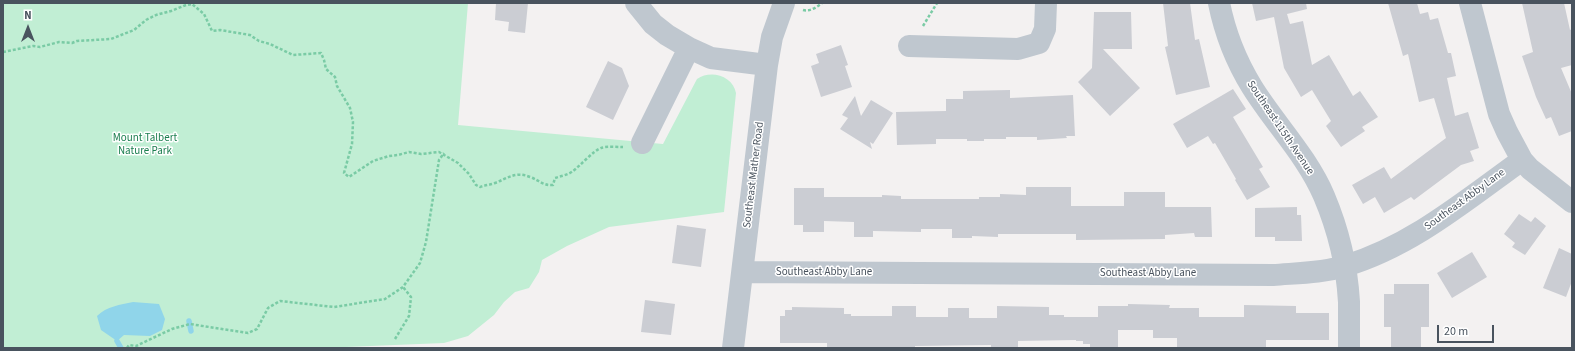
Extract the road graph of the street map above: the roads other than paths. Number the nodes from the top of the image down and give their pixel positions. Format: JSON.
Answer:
{"nodes":[{"id":1,"x":636,"y":3,"type":"edge"},
{"id":2,"x":784,"y":3,"type":"edge"},
{"id":3,"x":1046,"y":3,"type":"edge"},
{"id":4,"x":1219,"y":3,"type":"edge"},
{"id":5,"x":1470,"y":3,"type":"edge"},
{"id":6,"x":909,"y":46,"type":"dead end"},
{"id":7,"x":689,"y":48,"type":"junction"},
{"id":8,"x":767,"y":65,"type":"junction"},
{"id":9,"x":642,"y":143,"type":"road end"},
{"id":10,"x":1522,"y":160,"type":"junction"},
{"id":11,"x":1572,"y":202,"type":"edge"},
{"id":12,"x":1345,"y":266,"type":"junction"},
{"id":13,"x":743,"y":272,"type":"junction"},
{"id":14,"x":733,"y":348,"type":"edge"},
{"id":15,"x":1349,"y":348,"type":"edge"}],
"edges":[{"from":1,"to":7,"type":"street"},
{"from":2,"to":8,"type":"street","name":"Southeast Mather Road"},
{"from":3,"to":6,"type":"street"},
{"from":4,"to":12,"type":"street","name":"Southeast 115th Avenue"},
{"from":5,"to":10,"type":"street"},
{"from":7,"to":8,"type":"street"},
{"from":7,"to":9,"type":"street"},
{"from":8,"to":13,"type":"street","name":"Southeast Mather Road"},
{"from":10,"to":11,"type":"street"},
{"from":10,"to":12,"type":"street","name":"Southeast Abby Lane"},
{"from":12,"to":13,"type":"street","name":"Southeast Abby Lane"},
{"from":12,"to":15,"type":"street","name":"Southeast 115th Avenue"},
{"from":13,"to":14,"type":"street","name":"Southeast Mather Road"}]}
